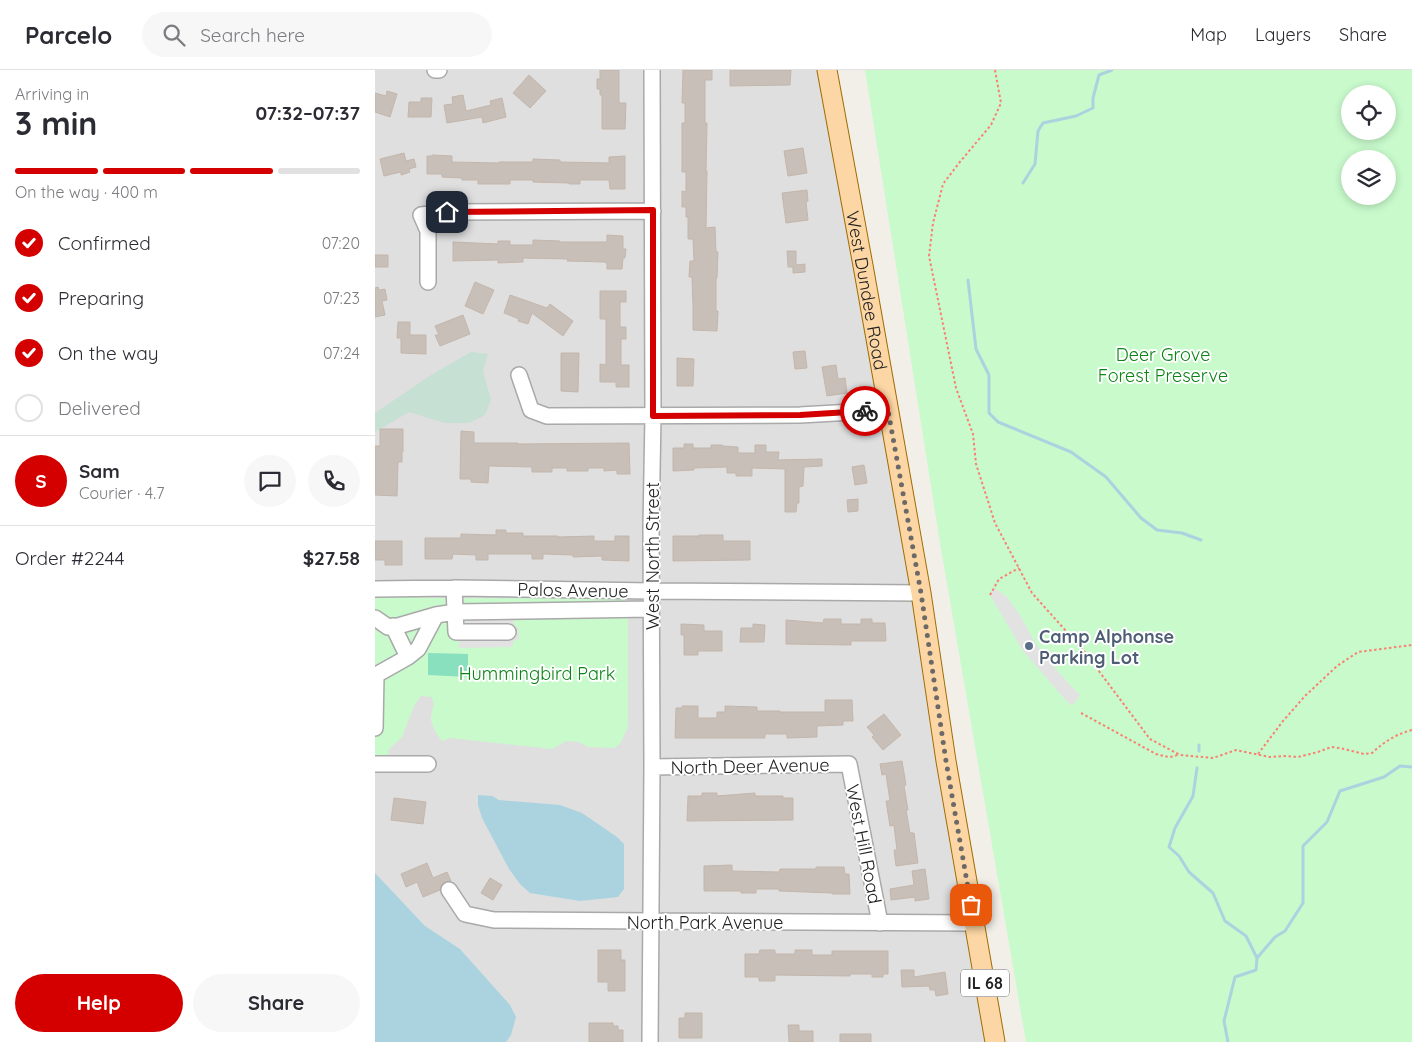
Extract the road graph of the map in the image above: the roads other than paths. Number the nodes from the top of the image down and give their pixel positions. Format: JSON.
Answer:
{"nodes":[{"id":1,"x":652,"y":70,"type":"edge"},
{"id":2,"x":827,"y":70,"type":"edge"},
{"id":3,"x":653,"y":210,"type":"junction"},
{"id":4,"x":428,"y":282,"type":"dead end"},
{"id":5,"x":519,"y":375,"type":"dead end"},
{"id":6,"x":888,"y":410,"type":"junction"},
{"id":7,"x":653,"y":416,"type":"junction"},
{"id":8,"x":454,"y":588,"type":"junction"},
{"id":9,"x":375,"y":590,"type":"edge"},
{"id":10,"x":651,"y":591,"type":"junction"},
{"id":11,"x":921,"y":593,"type":"junction"},
{"id":12,"x":651,"y":609,"type":"junction"},
{"id":13,"x":455,"y":612,"type":"junction"},
{"id":14,"x":436,"y":615,"type":"junction"},
{"id":15,"x":375,"y":618,"type":"edge"},
{"id":16,"x":393,"y":626,"type":"junction"},
{"id":17,"x":508,"y":632,"type":"dead end"},
{"id":18,"x":408,"y":657,"type":"junction"},
{"id":19,"x":375,"y":728,"type":"edge"},
{"id":20,"x":375,"y":764,"type":"edge"},
{"id":21,"x":428,"y":764,"type":"dead end"},
{"id":22,"x":849,"y":764,"type":"joint"},
{"id":23,"x":652,"y":767,"type":"junction"},
{"id":24,"x":449,"y":890,"type":"dead end"},
{"id":25,"x":650,"y":921,"type":"junction"},
{"id":26,"x":880,"y":923,"type":"junction"},
{"id":27,"x":974,"y":923,"type":"junction"},
{"id":28,"x":650,"y":1042,"type":"edge"},
{"id":29,"x":995,"y":1042,"type":"edge"}],
"edges":[{"from":1,"to":3,"type":"street","name":"West North Street"},
{"from":2,"to":6,"type":"main road","name":"West Dundee Road","number":"IL 68"},
{"from":3,"to":4,"type":"street"},
{"from":3,"to":7,"type":"street","name":"West North Street"},
{"from":5,"to":7,"type":"street"},
{"from":6,"to":7,"type":"street"},
{"from":6,"to":11,"type":"main road","name":"West Dundee Road","number":"IL 68"},
{"from":7,"to":10,"type":"street","name":"West North Street"},
{"from":8,"to":9,"type":"street","name":"Palos Avenue"},
{"from":8,"to":10,"type":"street","name":"Palos Avenue"},
{"from":8,"to":13,"type":"street"},
{"from":10,"to":11,"type":"street","name":"Palos Avenue"},
{"from":10,"to":12,"type":"street","name":"West North Street"},
{"from":11,"to":27,"type":"main road","name":"West Dundee Road","number":"IL 68"},
{"from":12,"to":13,"type":"street"},
{"from":12,"to":23,"type":"street","name":"West North Street"},
{"from":13,"to":14,"type":"street"},
{"from":13,"to":17,"type":"street"},
{"from":14,"to":16,"type":"street"},
{"from":14,"to":18,"type":"street"},
{"from":15,"to":16,"type":"street"},
{"from":16,"to":18,"type":"street"},
{"from":18,"to":19,"type":"street"},
{"from":20,"to":21,"type":"street"},
{"from":22,"to":23,"type":"street","name":"North Deer Avenue"},
{"from":22,"to":26,"type":"street","name":"West Hill Road"},
{"from":23,"to":25,"type":"street","name":"West North Street"},
{"from":24,"to":25,"type":"street","name":"North Park Avenue"},
{"from":25,"to":26,"type":"street","name":"North Park Avenue"},
{"from":25,"to":28,"type":"street","name":"West North Street"},
{"from":26,"to":27,"type":"street","name":"North Park Avenue"},
{"from":27,"to":29,"type":"main road","name":"West Dundee Road","number":"IL 68"}]}
